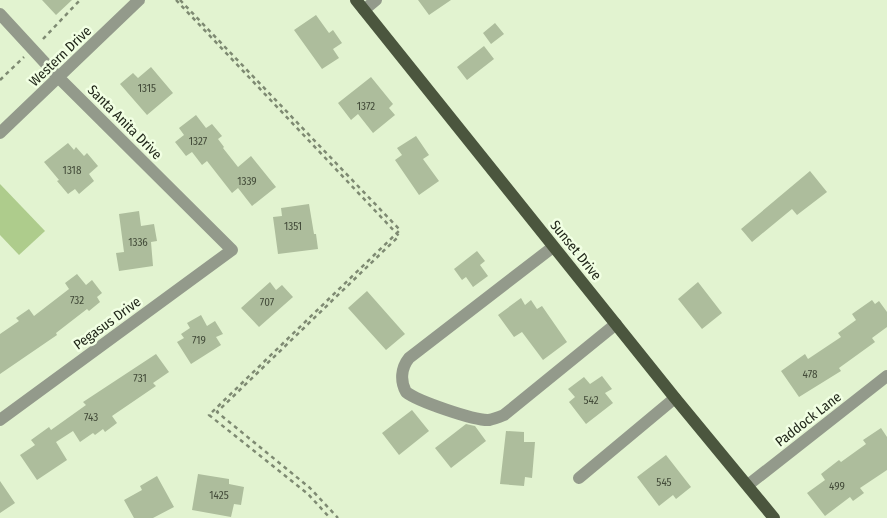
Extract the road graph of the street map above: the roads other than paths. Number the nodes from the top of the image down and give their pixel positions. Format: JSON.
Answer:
{"nodes":[{"id":1,"x":139,"y":0,"type":"edge"},
{"id":2,"x":376,"y":0,"type":"edge"},
{"id":3,"x":360,"y":5,"type":"edge"},
{"id":4,"x":0,"y":14,"type":"edge"},
{"id":5,"x":59,"y":78,"type":"junction"},
{"id":6,"x":0,"y":133,"type":"edge"},
{"id":7,"x":553,"y":247,"type":"junction"},
{"id":8,"x":232,"y":250,"type":"joint"},
{"id":9,"x":616,"y":324,"type":"junction"},
{"id":10,"x":887,"y":376,"type":"edge"},
{"id":11,"x":676,"y":398,"type":"junction"},
{"id":12,"x":0,"y":420,"type":"edge"},
{"id":13,"x":579,"y":478,"type":"dead end"},
{"id":14,"x":748,"y":485,"type":"junction"},
{"id":15,"x":774,"y":518,"type":"edge"}],
"edges":[{"from":1,"to":5,"type":"street","name":"Western Drive"},
{"from":2,"to":3,"type":"street"},
{"from":3,"to":7,"type":"main road","name":"Sunset Drive"},
{"from":4,"to":5,"type":"street","name":"Santa Anita Drive"},
{"from":5,"to":6,"type":"street","name":"Western Drive"},
{"from":5,"to":8,"type":"street","name":"Santa Anita Drive"},
{"from":7,"to":9,"type":"main road","name":"Sunset Drive"},
{"from":7,"to":9,"type":"street"},
{"from":8,"to":12,"type":"street","name":"Pegasus Drive"},
{"from":9,"to":11,"type":"main road","name":"Sunset Drive"},
{"from":10,"to":14,"type":"street","name":"Paddock Lane"},
{"from":11,"to":13,"type":"street"},
{"from":11,"to":14,"type":"main road","name":"Sunset Drive"},
{"from":14,"to":15,"type":"main road","name":"Sunset Drive"}]}
